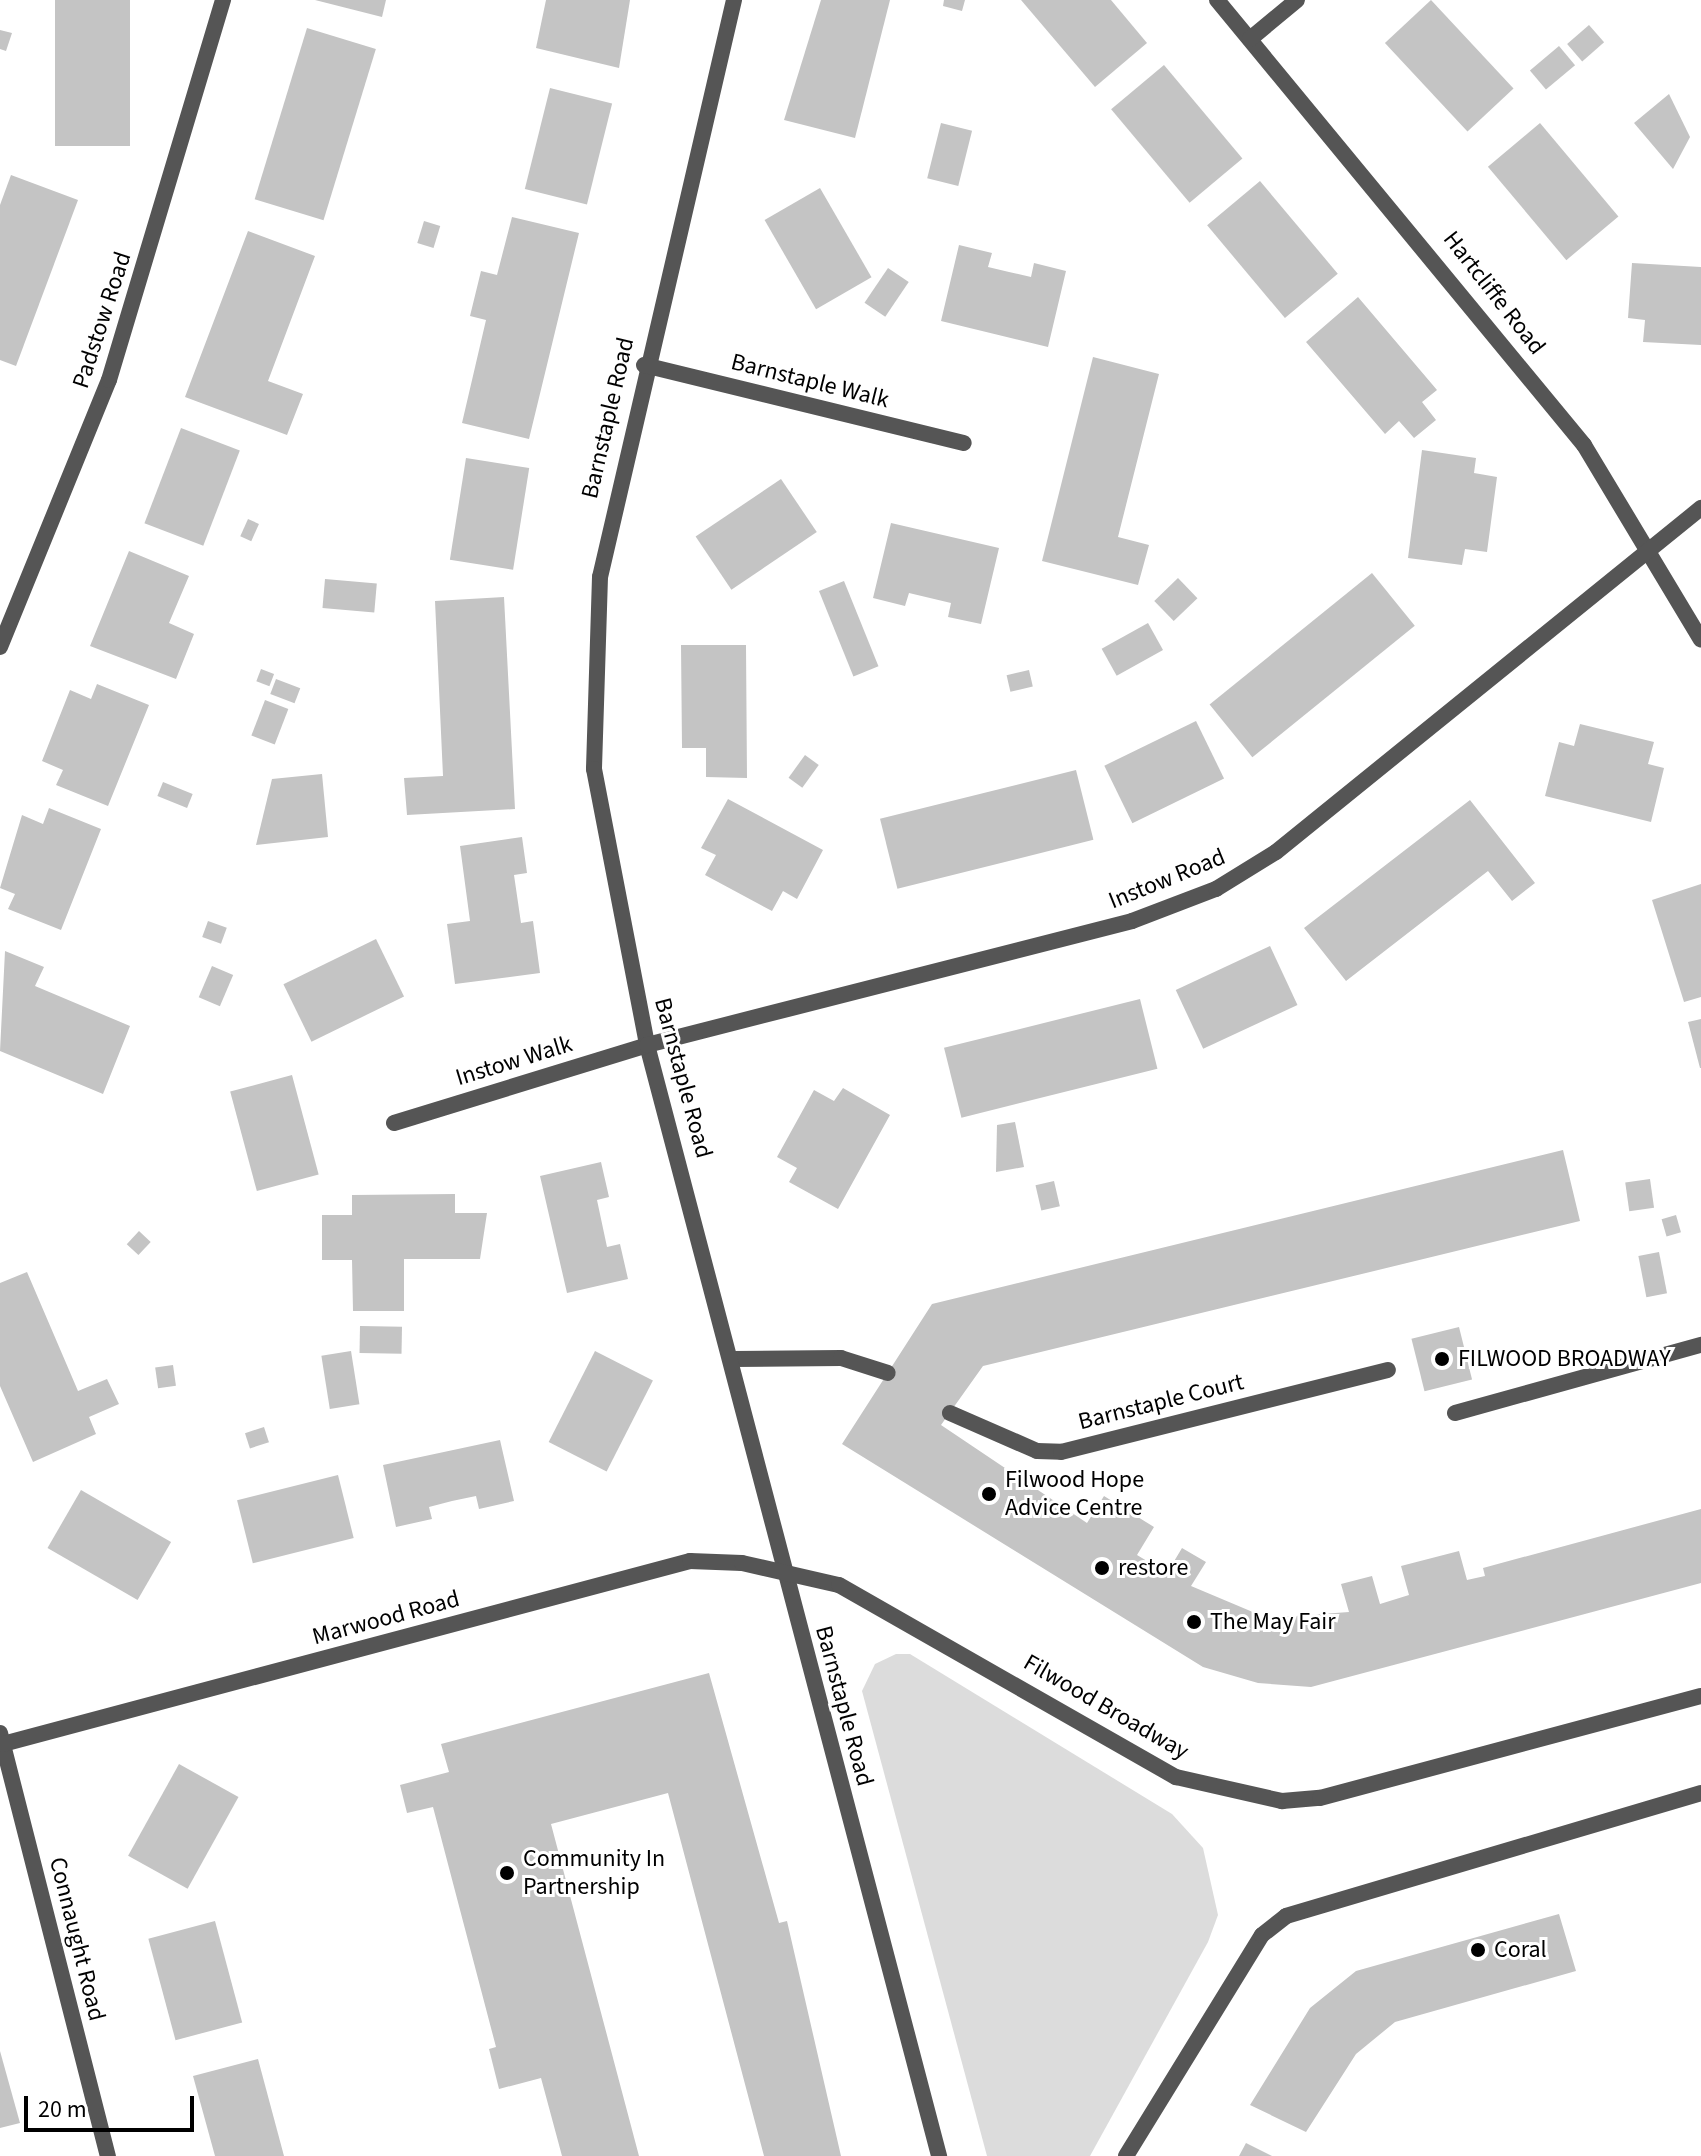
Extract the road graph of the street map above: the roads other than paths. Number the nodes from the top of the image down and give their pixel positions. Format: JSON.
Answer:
{"nodes":[{"id":1,"x":223,"y":0,"type":"edge"},
{"id":2,"x":734,"y":0,"type":"edge"},
{"id":3,"x":1217,"y":0,"type":"edge"},
{"id":4,"x":1297,"y":0,"type":"edge"},
{"id":5,"x":1250,"y":39,"type":"junction"},
{"id":6,"x":644,"y":365,"type":"junction"},
{"id":7,"x":964,"y":443,"type":"dead end"},
{"id":8,"x":1701,"y":508,"type":"edge"},
{"id":9,"x":1652,"y":548,"type":"junction"},
{"id":10,"x":1701,"y":640,"type":"edge"},
{"id":11,"x":0,"y":647,"type":"edge"},
{"id":12,"x":647,"y":1045,"type":"junction"},
{"id":13,"x":394,"y":1123,"type":"dead end"},
{"id":14,"x":1701,"y":1345,"type":"edge"},
{"id":15,"x":734,"y":1359,"type":"junction"},
{"id":16,"x":1388,"y":1370,"type":"dead end"},
{"id":17,"x":888,"y":1373,"type":"dead end"},
{"id":18,"x":950,"y":1413,"type":"dead end"},
{"id":19,"x":1455,"y":1413,"type":"dead end"},
{"id":20,"x":784,"y":1571,"type":"junction"},
{"id":21,"x":1701,"y":1696,"type":"edge"},
{"id":22,"x":1,"y":1739,"type":"edge"},
{"id":23,"x":1701,"y":1793,"type":"edge"},
{"id":24,"x":108,"y":2156,"type":"edge"},
{"id":25,"x":939,"y":2156,"type":"edge"},
{"id":26,"x":1126,"y":2156,"type":"edge"}],
"edges":[{"from":1,"to":11,"type":"street","name":"Padstow Road"},
{"from":2,"to":6,"type":"street","name":"Barnstaple Road"},
{"from":3,"to":5,"type":"street","name":"Hartcliffe Road"},
{"from":4,"to":5,"type":"street"},
{"from":5,"to":9,"type":"street","name":"Hartcliffe Road"},
{"from":6,"to":7,"type":"street","name":"Barnstaple Walk"},
{"from":6,"to":12,"type":"street","name":"Barnstaple Road"},
{"from":8,"to":9,"type":"street","name":"Instow Road"},
{"from":9,"to":10,"type":"street","name":"Hartcliffe Road"},
{"from":9,"to":12,"type":"street","name":"Instow Road"},
{"from":12,"to":13,"type":"street","name":"Instow Walk"},
{"from":12,"to":15,"type":"street","name":"Barnstaple Road"},
{"from":14,"to":19,"type":"street"},
{"from":15,"to":17,"type":"street"},
{"from":15,"to":20,"type":"street","name":"Barnstaple Road"},
{"from":16,"to":18,"type":"street","name":"Barnstaple Court"},
{"from":20,"to":21,"type":"street","name":"Filwood Broadway"},
{"from":20,"to":22,"type":"street","name":"Marwood Road"},
{"from":20,"to":25,"type":"street","name":"Barnstaple Road"},
{"from":22,"to":24,"type":"street","name":"Connaught Road"},
{"from":23,"to":26,"type":"street"}]}
